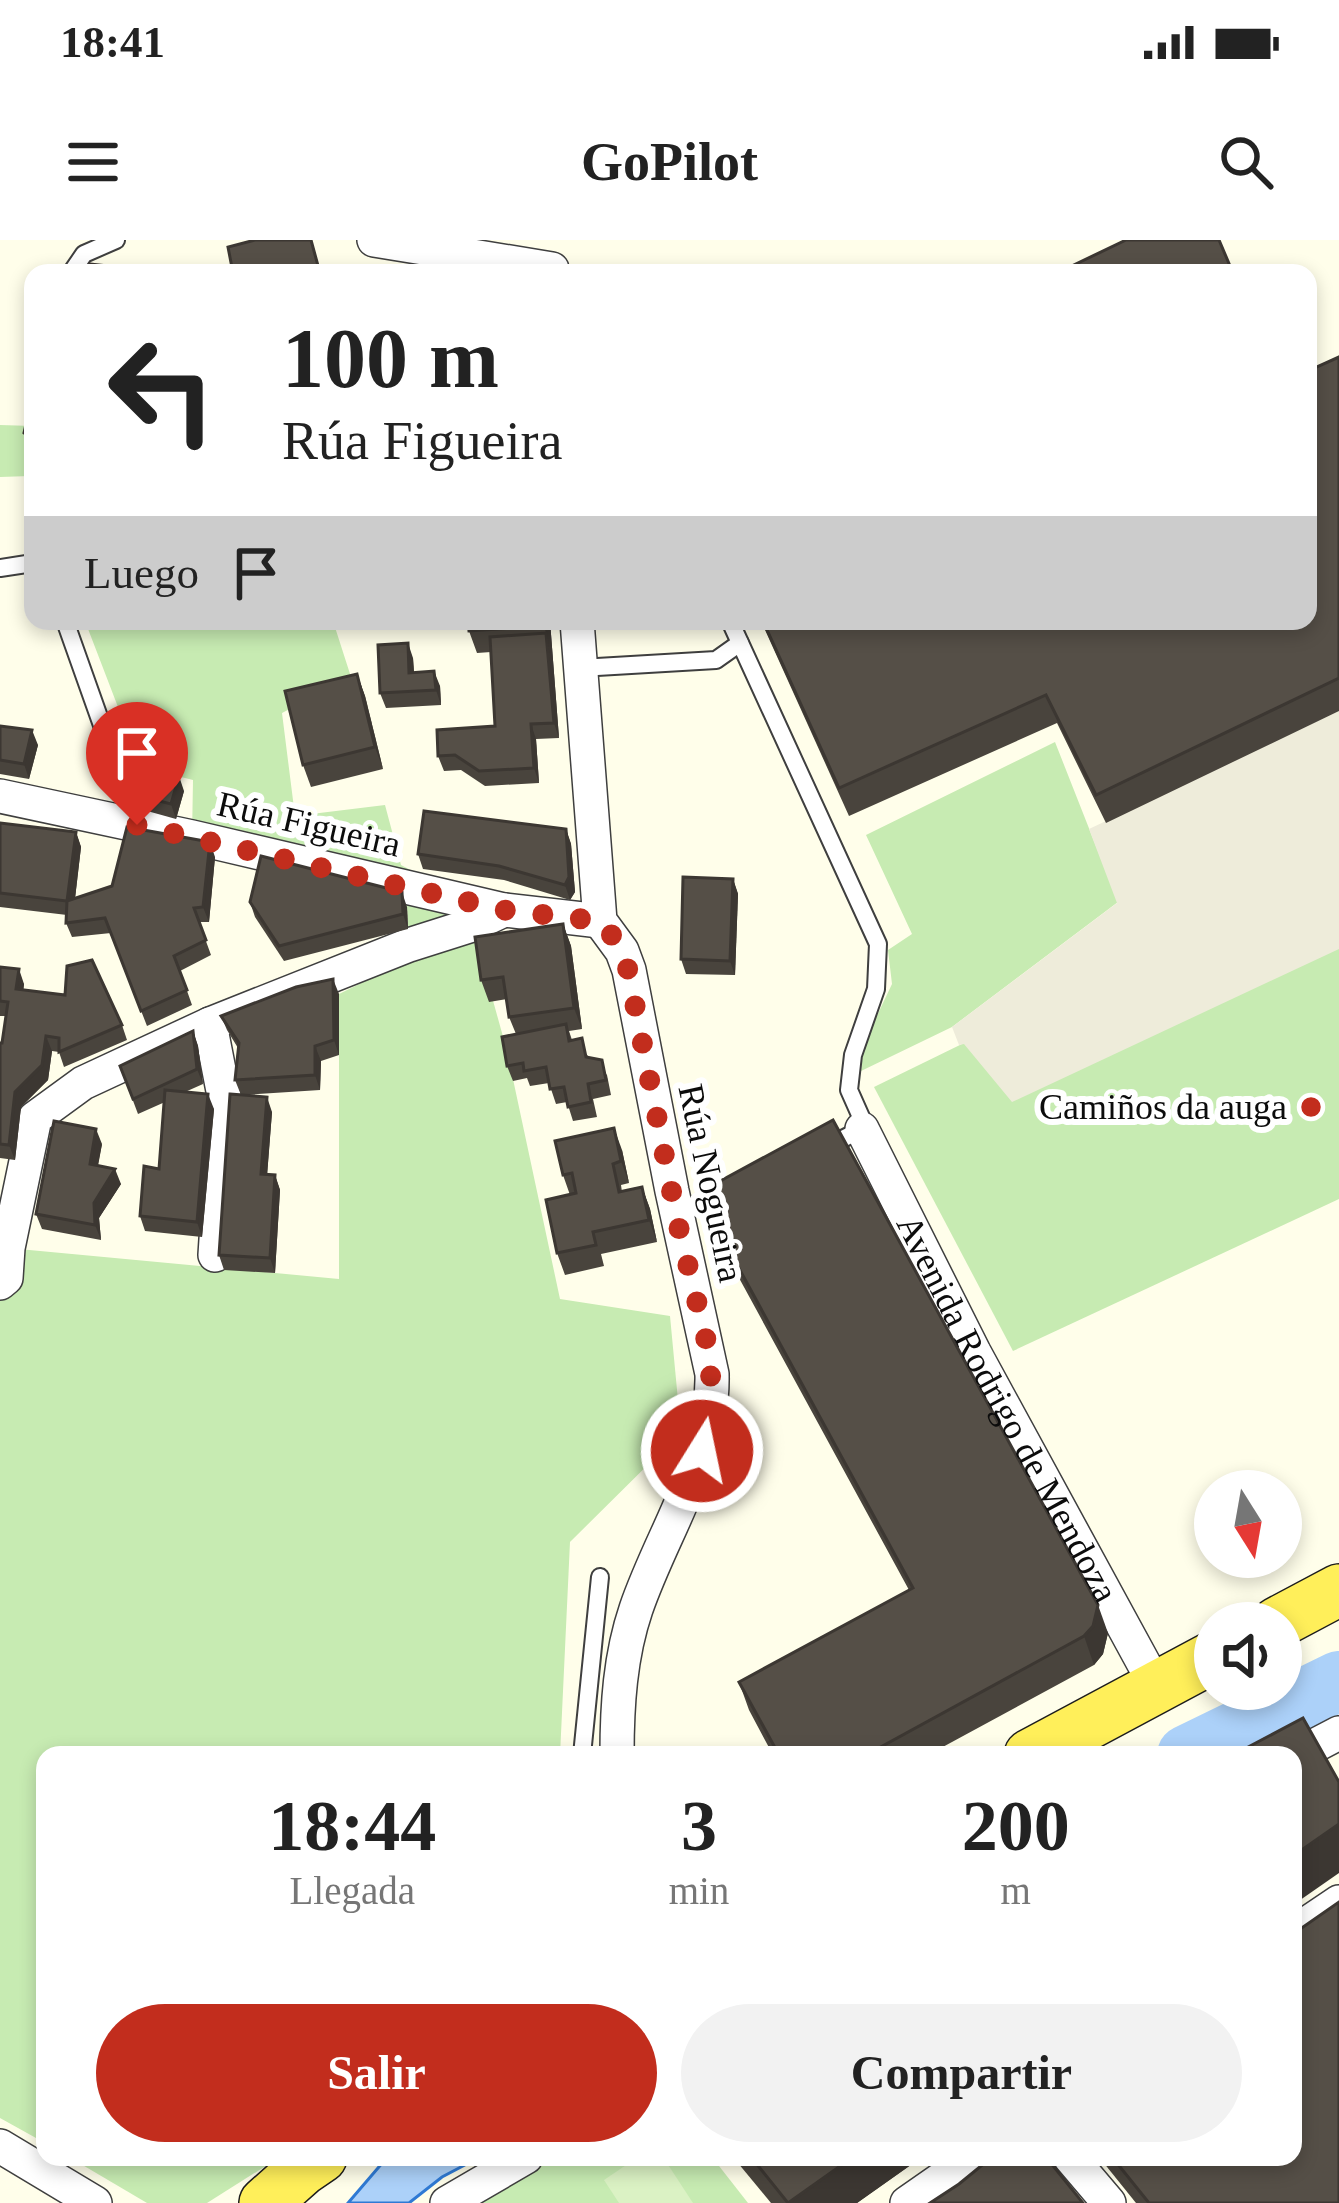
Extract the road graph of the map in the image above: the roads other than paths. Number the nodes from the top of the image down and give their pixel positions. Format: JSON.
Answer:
{"nodes":[{"id":1,"x":116,"y":240,"type":"edge"},
{"id":2,"x":374,"y":240,"type":"edge"},
{"id":3,"x":552,"y":261,"type":"edge"},
{"id":4,"x":77,"y":264,"type":"edge"},
{"id":5,"x":67,"y":630,"type":"edge"},
{"id":6,"x":578,"y":630,"type":"edge"},
{"id":7,"x":734,"y":630,"type":"edge"},
{"id":8,"x":740,"y":643,"type":"junction"},
{"id":9,"x":580,"y":668,"type":"junction"},
{"id":10,"x":0,"y":796,"type":"edge"},
{"id":11,"x":137,"y":825,"type":"junction"},
{"id":12,"x":504,"y":910,"type":"junction"},
{"id":13,"x":600,"y":921,"type":"junction"},
{"id":14,"x":210,"y":1024,"type":"junction"},
{"id":15,"x":862,"y":1129,"type":"junction"},
{"id":16,"x":801,"y":1160,"type":"edge"},
{"id":17,"x":215,"y":1255,"type":"edge"},
{"id":18,"x":0,"y":1282,"type":"edge"},
{"id":19,"x":600,"y":1577,"type":"dead end"},
{"id":20,"x":1339,"y":1591,"type":"edge"},
{"id":21,"x":1302,"y":1610,"type":"edge"},
{"id":22,"x":1194,"y":1667,"type":"edge"},
{"id":23,"x":1156,"y":1687,"type":"junction"},
{"id":24,"x":1339,"y":1733,"type":"edge"},
{"id":25,"x":584,"y":1746,"type":"edge"},
{"id":26,"x":617,"y":1746,"type":"edge"},
{"id":27,"x":1047,"y":1746,"type":"edge"},
{"id":28,"x":1302,"y":1752,"type":"edge"},
{"id":29,"x":1339,"y":1902,"type":"edge"},
{"id":30,"x":1302,"y":1928,"type":"edge"},
{"id":31,"x":0,"y":2146,"type":"edge"},
{"id":32,"x":308,"y":2166,"type":"edge"},
{"id":33,"x":511,"y":2166,"type":"edge"},
{"id":34,"x":960,"y":2166,"type":"edge"},
{"id":35,"x":1078,"y":2166,"type":"edge"},
{"id":36,"x":95,"y":2203,"type":"edge"},
{"id":37,"x":266,"y":2203,"type":"edge"},
{"id":38,"x":447,"y":2203,"type":"edge"},
{"id":39,"x":907,"y":2203,"type":"edge"},
{"id":40,"x":1109,"y":2203,"type":"edge"}],
"edges":[{"from":1,"to":4,"type":"lane"},
{"from":2,"to":3,"type":"street"},
{"from":5,"to":11,"type":"lane"},
{"from":6,"to":9,"type":"street","name":"Rúa Nogueira"},
{"from":7,"to":8,"type":"lane"},
{"from":8,"to":9,"type":"lane"},
{"from":8,"to":15,"type":"lane"},
{"from":9,"to":13,"type":"street","name":"Rúa Nogueira"},
{"from":10,"to":11,"type":"street","name":"Rúa Figueira"},
{"from":11,"to":12,"type":"street","name":"Rúa Figueira"},
{"from":12,"to":13,"type":"street","name":"Rúa Figueira"},
{"from":12,"to":14,"type":"street"},
{"from":13,"to":26,"type":"street","name":"Rúa Nogueira"},
{"from":14,"to":17,"type":"street"},
{"from":14,"to":18,"type":"street"},
{"from":15,"to":16,"type":"lane"},
{"from":15,"to":23,"type":"street","name":"Avenida Rodrigo de Mendoza"},
{"from":19,"to":25,"type":"lane"},
{"from":20,"to":21,"type":"main road"},
{"from":22,"to":23,"type":"main road"},
{"from":23,"to":27,"type":"main road"},
{"from":24,"to":28,"type":"street"},
{"from":29,"to":30,"type":"street"},
{"from":31,"to":36,"type":"street"},
{"from":32,"to":37,"type":"main road"},
{"from":33,"to":38,"type":"street"},
{"from":34,"to":39,"type":"street"},
{"from":35,"to":40,"type":"street"}]}
